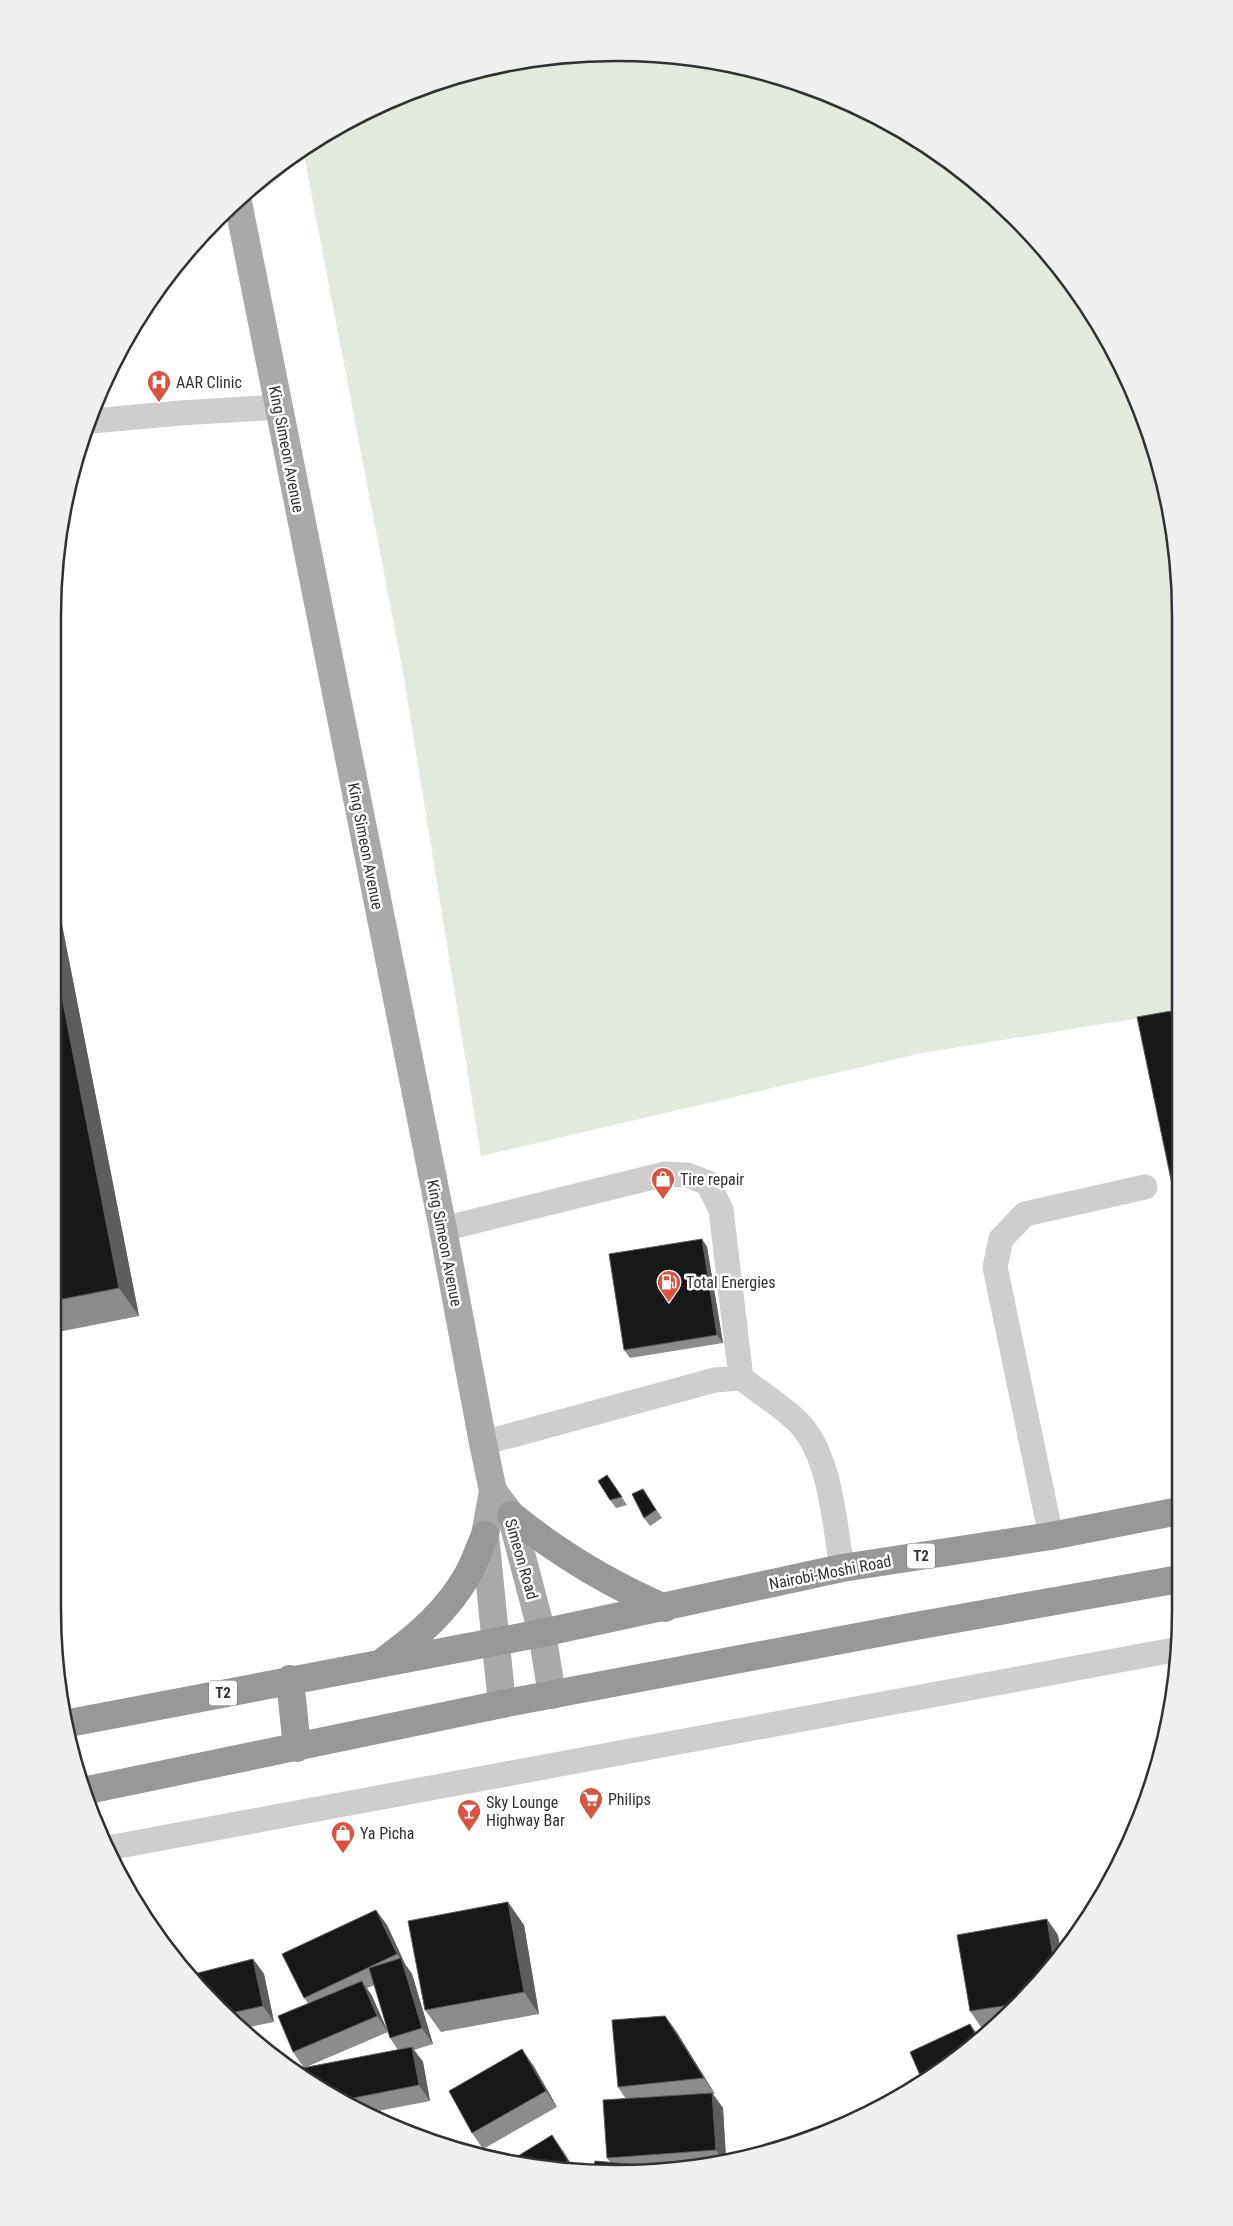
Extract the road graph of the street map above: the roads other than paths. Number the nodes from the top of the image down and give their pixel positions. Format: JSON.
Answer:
{"nodes":[{"id":1,"x":239,"y":209,"type":"edge"},
{"id":2,"x":279,"y":407,"type":"junction"},
{"id":3,"x":98,"y":420,"type":"edge"},
{"id":4,"x":1145,"y":1187,"type":"dead end"},
{"id":5,"x":443,"y":1229,"type":"junction"},
{"id":6,"x":741,"y":1378,"type":"junction"},
{"id":7,"x":483,"y":1443,"type":"junction"},
{"id":8,"x":494,"y":1490,"type":"junction"},
{"id":9,"x":1172,"y":1512,"type":"edge"},
{"id":10,"x":511,"y":1515,"type":"junction"},
{"id":11,"x":484,"y":1535,"type":"junction"},
{"id":12,"x":1051,"y":1536,"type":"junction"},
{"id":13,"x":842,"y":1568,"type":"junction"},
{"id":14,"x":1172,"y":1580,"type":"edge"},
{"id":15,"x":665,"y":1608,"type":"junction"},
{"id":16,"x":542,"y":1633,"type":"junction"},
{"id":17,"x":494,"y":1642,"type":"junction"},
{"id":18,"x":1170,"y":1651,"type":"edge"},
{"id":19,"x":382,"y":1662,"type":"junction"},
{"id":20,"x":290,"y":1679,"type":"junction"},
{"id":21,"x":552,"y":1695,"type":"junction"},
{"id":22,"x":502,"y":1704,"type":"junction"},
{"id":23,"x":73,"y":1722,"type":"edge"},
{"id":24,"x":297,"y":1748,"type":"junction"},
{"id":25,"x":92,"y":1790,"type":"edge"},
{"id":26,"x":115,"y":1847,"type":"edge"}],
"edges":[{"from":1,"to":2,"type":"main road","name":"King Simeon Avenue"},
{"from":2,"to":3,"type":"lane"},
{"from":2,"to":5,"type":"main road","name":"King Simeon Avenue"},
{"from":4,"to":12,"type":"lane"},
{"from":5,"to":6,"type":"lane"},
{"from":5,"to":7,"type":"main road","name":"King Simeon Avenue"},
{"from":6,"to":7,"type":"lane"},
{"from":6,"to":13,"type":"lane"},
{"from":7,"to":8,"type":"main road","name":"King Simeon Avenue"},
{"from":8,"to":10,"type":"main road","name":"Simeon Road"},
{"from":8,"to":11,"type":"main road","name":"Simeon Road"},
{"from":9,"to":12,"type":"highway","name":"Nairobi-Moshi Road","number":"T2"},
{"from":10,"to":15,"type":"highway"},
{"from":10,"to":16,"type":"main road","name":"Simeon Road"},
{"from":11,"to":17,"type":"main road","name":"Simeon Road"},
{"from":11,"to":19,"type":"highway"},
{"from":12,"to":13,"type":"highway","name":"Nairobi-Moshi Road","number":"T2"},
{"from":13,"to":15,"type":"highway","name":"Nairobi-Moshi Road","number":"T2"},
{"from":14,"to":21,"type":"highway"},
{"from":15,"to":16,"type":"highway","name":"Nairobi-Moshi Road","number":"T2"},
{"from":16,"to":17,"type":"highway","number":"T2"},
{"from":16,"to":21,"type":"main road","name":"Simeon Road"},
{"from":17,"to":19,"type":"highway","number":"T2"},
{"from":17,"to":22,"type":"main road","name":"Simeon Road"},
{"from":18,"to":26,"type":"lane"},
{"from":19,"to":20,"type":"highway","number":"T2"},
{"from":20,"to":23,"type":"highway","number":"T2"},
{"from":20,"to":24,"type":"highway"},
{"from":21,"to":22,"type":"highway"},
{"from":22,"to":24,"type":"highway"},
{"from":24,"to":25,"type":"highway"}]}
